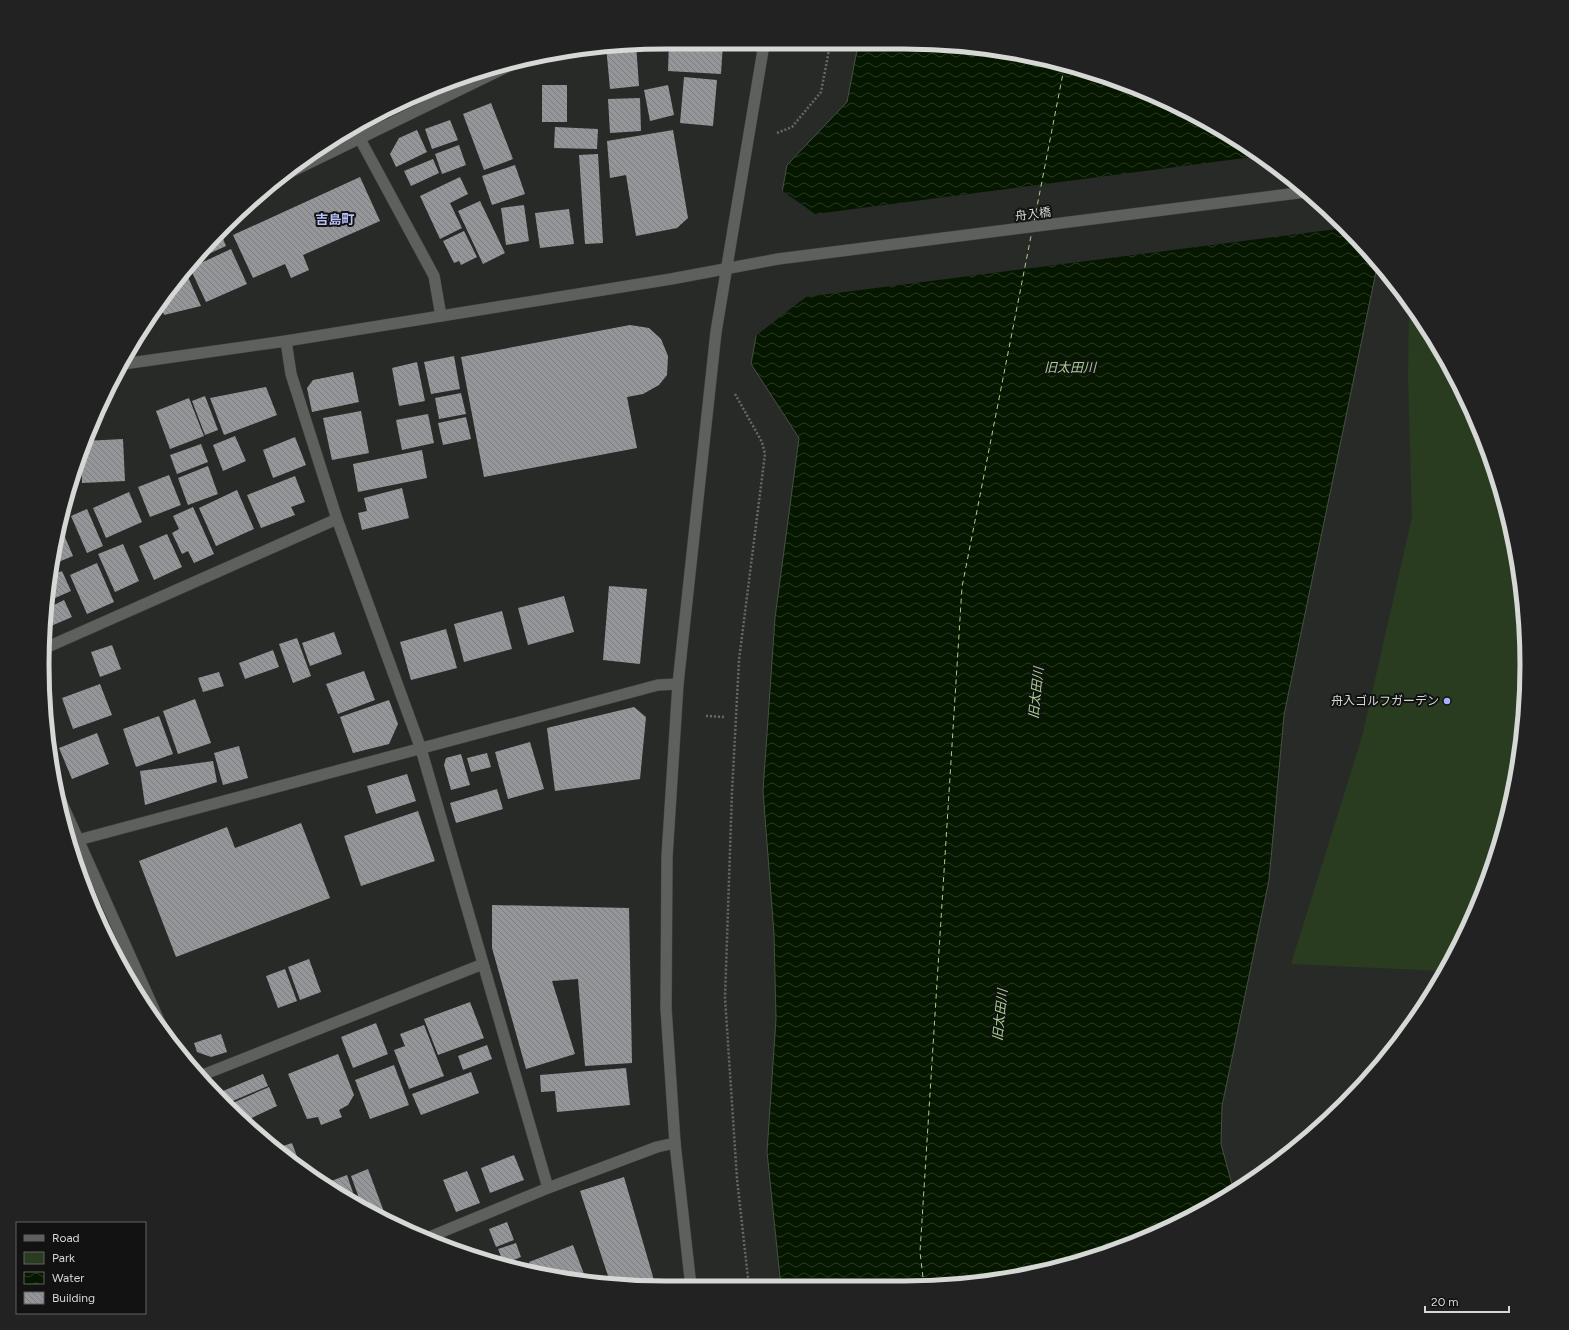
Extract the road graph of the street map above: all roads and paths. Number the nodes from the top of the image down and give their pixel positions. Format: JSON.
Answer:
{"nodes":[{"id":1,"x":763,"y":49,"type":"edge"},
{"id":2,"x":829,"y":49,"type":"edge"},
{"id":3,"x":492,"y":74,"type":"edge"},
{"id":4,"x":777,"y":133,"type":"dead end"},
{"id":5,"x":360,"y":139,"type":"junction"},
{"id":6,"x":307,"y":164,"type":"edge"},
{"id":7,"x":1299,"y":193,"type":"edge"},
{"id":8,"x":726,"y":269,"type":"junction"},
{"id":9,"x":441,"y":316,"type":"junction"},
{"id":10,"x":286,"y":341,"type":"junction"},
{"id":11,"x":129,"y":363,"type":"edge"},
{"id":12,"x":736,"y":394,"type":"dead end"},
{"id":13,"x":337,"y":519,"type":"junction"},
{"id":14,"x":49,"y":646,"type":"edge"},
{"id":15,"x":678,"y":684,"type":"junction"},
{"id":16,"x":706,"y":716,"type":"dead end"},
{"id":17,"x":725,"y":718,"type":"dead end"},
{"id":18,"x":421,"y":749,"type":"junction"},
{"id":19,"x":69,"y":819,"type":"edge"},
{"id":20,"x":78,"y":840,"type":"junction"},
{"id":21,"x":483,"y":964,"type":"junction"},
{"id":22,"x":153,"y":1006,"type":"edge"},
{"id":23,"x":205,"y":1074,"type":"edge"},
{"id":24,"x":676,"y":1144,"type":"junction"},
{"id":25,"x":548,"y":1188,"type":"junction"},
{"id":26,"x":433,"y":1235,"type":"edge"},
{"id":27,"x":690,"y":1281,"type":"edge"},
{"id":28,"x":748,"y":1281,"type":"edge"}],
"edges":[{"from":1,"to":8,"type":"street"},
{"from":2,"to":4,"type":"path"},
{"from":3,"to":5,"type":"street"},
{"from":5,"to":6,"type":"street"},
{"from":5,"to":9,"type":"street"},
{"from":7,"to":8,"type":"street","name":"舟入橋"},
{"from":8,"to":9,"type":"street","name":"舟入橋"},
{"from":8,"to":15,"type":"street"},
{"from":9,"to":10,"type":"street","name":"舟入橋"},
{"from":10,"to":11,"type":"street","name":"舟入橋"},
{"from":10,"to":13,"type":"street"},
{"from":12,"to":28,"type":"path"},
{"from":13,"to":14,"type":"street"},
{"from":13,"to":18,"type":"street"},
{"from":15,"to":18,"type":"street"},
{"from":15,"to":24,"type":"street"},
{"from":16,"to":17,"type":"path"},
{"from":18,"to":20,"type":"street"},
{"from":18,"to":21,"type":"street"},
{"from":19,"to":20,"type":"street"},
{"from":20,"to":22,"type":"street"},
{"from":21,"to":23,"type":"street"},
{"from":21,"to":25,"type":"street"},
{"from":24,"to":25,"type":"street"},
{"from":24,"to":27,"type":"street"},
{"from":25,"to":26,"type":"street"}]}
